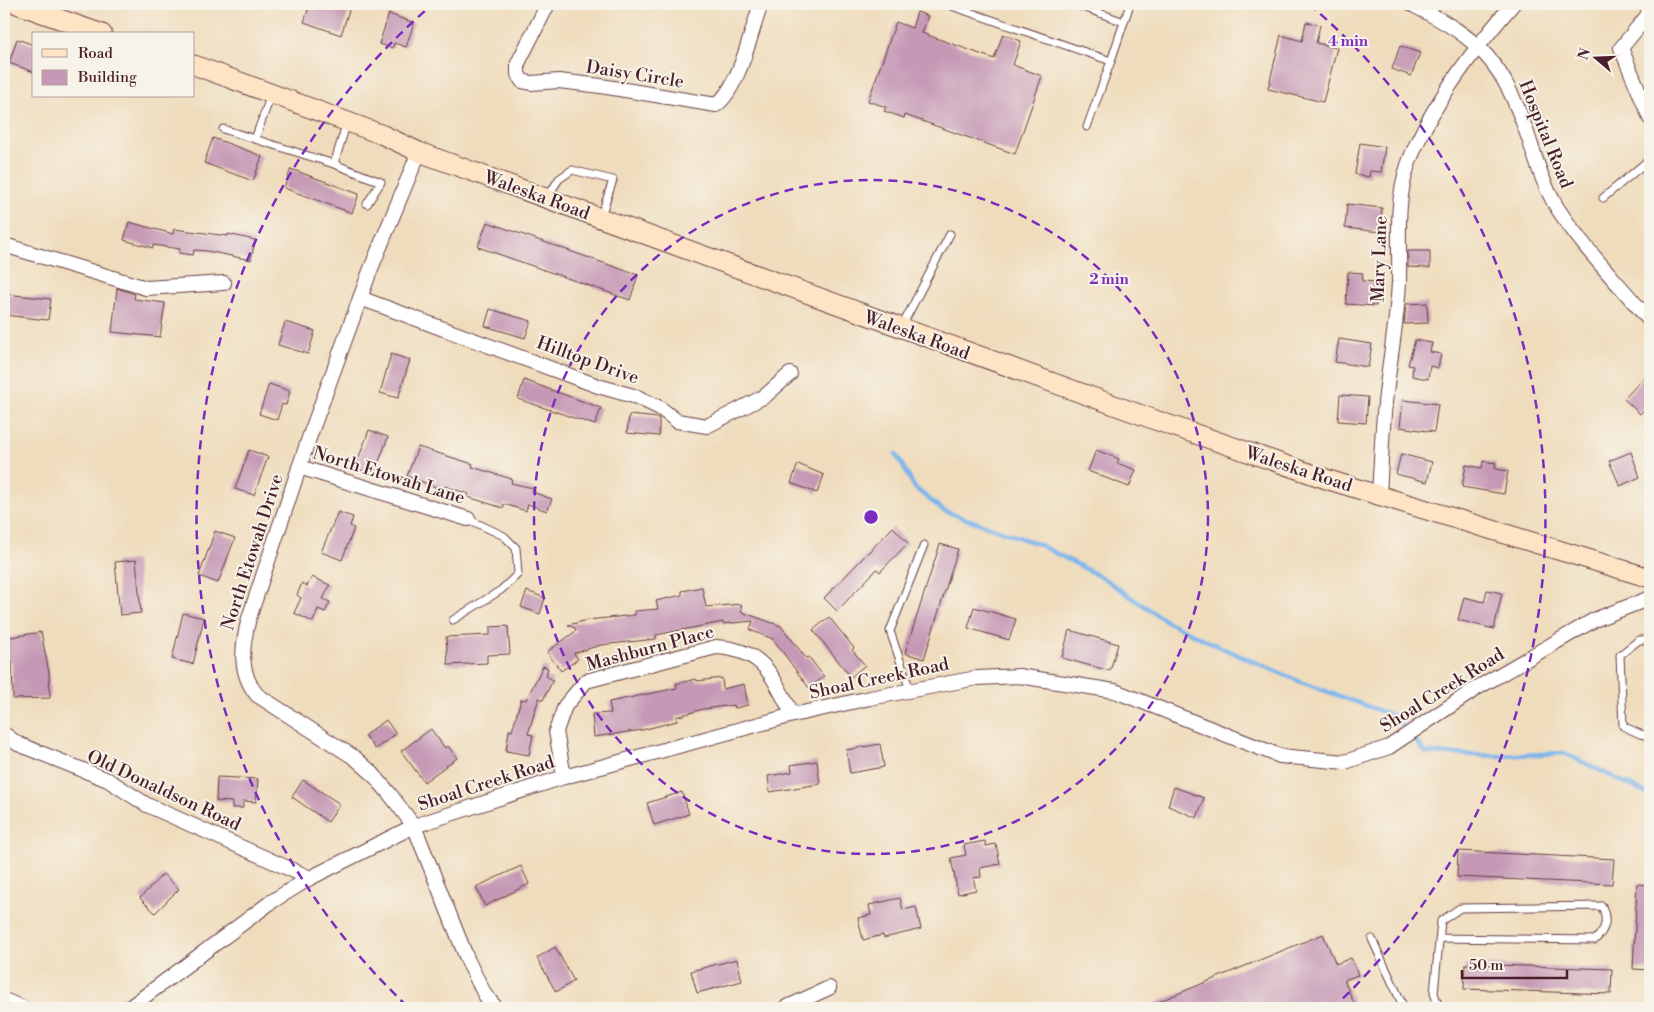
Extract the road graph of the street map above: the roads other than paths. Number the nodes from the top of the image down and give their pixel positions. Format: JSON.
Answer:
{"nodes":[{"id":1,"x":17,"y":4,"type":"edge"},
{"id":2,"x":548,"y":4,"type":"edge"},
{"id":3,"x":761,"y":4,"type":"edge"},
{"id":4,"x":946,"y":4,"type":"edge"},
{"id":5,"x":1075,"y":4,"type":"edge"},
{"id":6,"x":1130,"y":4,"type":"edge"},
{"id":7,"x":1411,"y":4,"type":"edge"},
{"id":8,"x":1513,"y":4,"type":"edge"},
{"id":9,"x":1649,"y":4,"type":"edge"},
{"id":10,"x":1124,"y":22,"type":"junction"},
{"id":11,"x":96,"y":32,"type":"edge"},
{"id":12,"x":1478,"y":44,"type":"junction"},
{"id":13,"x":1111,"y":61,"type":"junction"},
{"id":14,"x":195,"y":65,"type":"edge"},
{"id":15,"x":272,"y":93,"type":"junction"},
{"id":16,"x":1650,"y":118,"type":"edge"},
{"id":17,"x":348,"y":122,"type":"junction"},
{"id":18,"x":1087,"y":127,"type":"dead end"},
{"id":19,"x":223,"y":129,"type":"dead end"},
{"id":20,"x":256,"y":139,"type":"junction"},
{"id":21,"x":419,"y":152,"type":"junction"},
{"id":22,"x":1650,"y":159,"type":"edge"},
{"id":23,"x":334,"y":164,"type":"junction"},
{"id":24,"x":1603,"y":198,"type":"dead end"},
{"id":25,"x":547,"y":199,"type":"junction"},
{"id":26,"x":367,"y":204,"type":"dead end"},
{"id":27,"x":600,"y":218,"type":"junction"},
{"id":28,"x":950,"y":234,"type":"dead end"},
{"id":29,"x":4,"y":246,"type":"edge"},
{"id":30,"x":224,"y":283,"type":"dead end"},
{"id":31,"x":360,"y":298,"type":"junction"},
{"id":32,"x":1650,"y":321,"type":"edge"},
{"id":33,"x":901,"y":329,"type":"junction"},
{"id":34,"x":790,"y":374,"type":"dead end"},
{"id":35,"x":299,"y":467,"type":"junction"},
{"id":36,"x":1379,"y":494,"type":"junction"},
{"id":37,"x":468,"y":519,"type":"joint"},
{"id":38,"x":924,"y":545,"type":"dead end"},
{"id":39,"x":1650,"y":578,"type":"edge"},
{"id":40,"x":1650,"y":598,"type":"edge"},
{"id":41,"x":453,"y":620,"type":"dead end"},
{"id":42,"x":1650,"y":640,"type":"edge"},
{"id":43,"x":910,"y":690,"type":"junction"},
{"id":44,"x":793,"y":715,"type":"junction"},
{"id":45,"x":4,"y":734,"type":"edge"},
{"id":46,"x":1650,"y":736,"type":"edge"},
{"id":47,"x":564,"y":777,"type":"junction"},
{"id":48,"x":414,"y":826,"type":"junction"},
{"id":49,"x":310,"y":878,"type":"junction"},
{"id":50,"x":1440,"y":938,"type":"junction"},
{"id":51,"x":1372,"y":939,"type":"dead end"},
{"id":52,"x":829,"y":988,"type":"dead end"},
{"id":53,"x":4,"y":1000,"type":"edge"},
{"id":54,"x":23,"y":1008,"type":"edge"},
{"id":55,"x":129,"y":1008,"type":"edge"},
{"id":56,"x":496,"y":1008,"type":"edge"},
{"id":57,"x":785,"y":1008,"type":"edge"},
{"id":58,"x":1404,"y":1008,"type":"edge"},
{"id":59,"x":1439,"y":1008,"type":"edge"}],
"edges":[{"from":1,"to":11,"type":"main road"},
{"from":2,"to":3,"type":"street","name":"Daisy Circle"},
{"from":4,"to":13,"type":"lane"},
{"from":5,"to":10,"type":"lane"},
{"from":6,"to":10,"type":"lane"},
{"from":7,"to":12,"type":"street","name":"Hospital Road"},
{"from":8,"to":12,"type":"street","name":"Mary Lane"},
{"from":9,"to":16,"type":"street"},
{"from":10,"to":13,"type":"lane"},
{"from":12,"to":32,"type":"street","name":"Hospital Road"},
{"from":12,"to":36,"type":"street","name":"Mary Lane"},
{"from":13,"to":18,"type":"lane"},
{"from":14,"to":15,"type":"main road","name":"Waleska Road"},
{"from":15,"to":17,"type":"main road","name":"Waleska Road"},
{"from":15,"to":20,"type":"lane"},
{"from":17,"to":21,"type":"main road","name":"Waleska Road"},
{"from":17,"to":23,"type":"lane"},
{"from":19,"to":20,"type":"lane"},
{"from":20,"to":23,"type":"lane"},
{"from":21,"to":25,"type":"main road","name":"Waleska Road"},
{"from":21,"to":31,"type":"street","name":"North Etowah Drive"},
{"from":22,"to":24,"type":"lane"},
{"from":23,"to":26,"type":"lane"},
{"from":25,"to":27,"type":"main road","name":"Waleska Road"},
{"from":25,"to":27,"type":"lane"},
{"from":27,"to":33,"type":"main road","name":"Waleska Road"},
{"from":28,"to":33,"type":"lane"},
{"from":29,"to":30,"type":"street"},
{"from":31,"to":34,"type":"street","name":"Hilltop Drive"},
{"from":31,"to":35,"type":"street","name":"North Etowah Drive"},
{"from":33,"to":36,"type":"main road","name":"Waleska Road"},
{"from":35,"to":37,"type":"street","name":"North Etowah Lane"},
{"from":35,"to":48,"type":"street","name":"North Etowah Drive"},
{"from":36,"to":39,"type":"main road","name":"Waleska Road"},
{"from":37,"to":41,"type":"lane"},
{"from":38,"to":43,"type":"lane"},
{"from":40,"to":43,"type":"street","name":"Shoal Creek Road"},
{"from":42,"to":46,"type":"lane"},
{"from":43,"to":44,"type":"street","name":"Shoal Creek Road"},
{"from":44,"to":47,"type":"street","name":"Shoal Creek Road"},
{"from":44,"to":47,"type":"street","name":"Mashburn Place"},
{"from":45,"to":49,"type":"street","name":"Old Donaldson Road"},
{"from":47,"to":48,"type":"street","name":"Shoal Creek Road"},
{"from":48,"to":49,"type":"street","name":"Shoal Creek Road"},
{"from":48,"to":56,"type":"street","name":"North Etowah Drive"},
{"from":49,"to":55,"type":"street","name":"Shoal Creek Road"},
{"from":50,"to":50,"type":"lane"},
{"from":50,"to":59,"type":"lane"},
{"from":51,"to":58,"type":"lane"},
{"from":52,"to":57,"type":"street"},
{"from":53,"to":54,"type":"street"}]}
